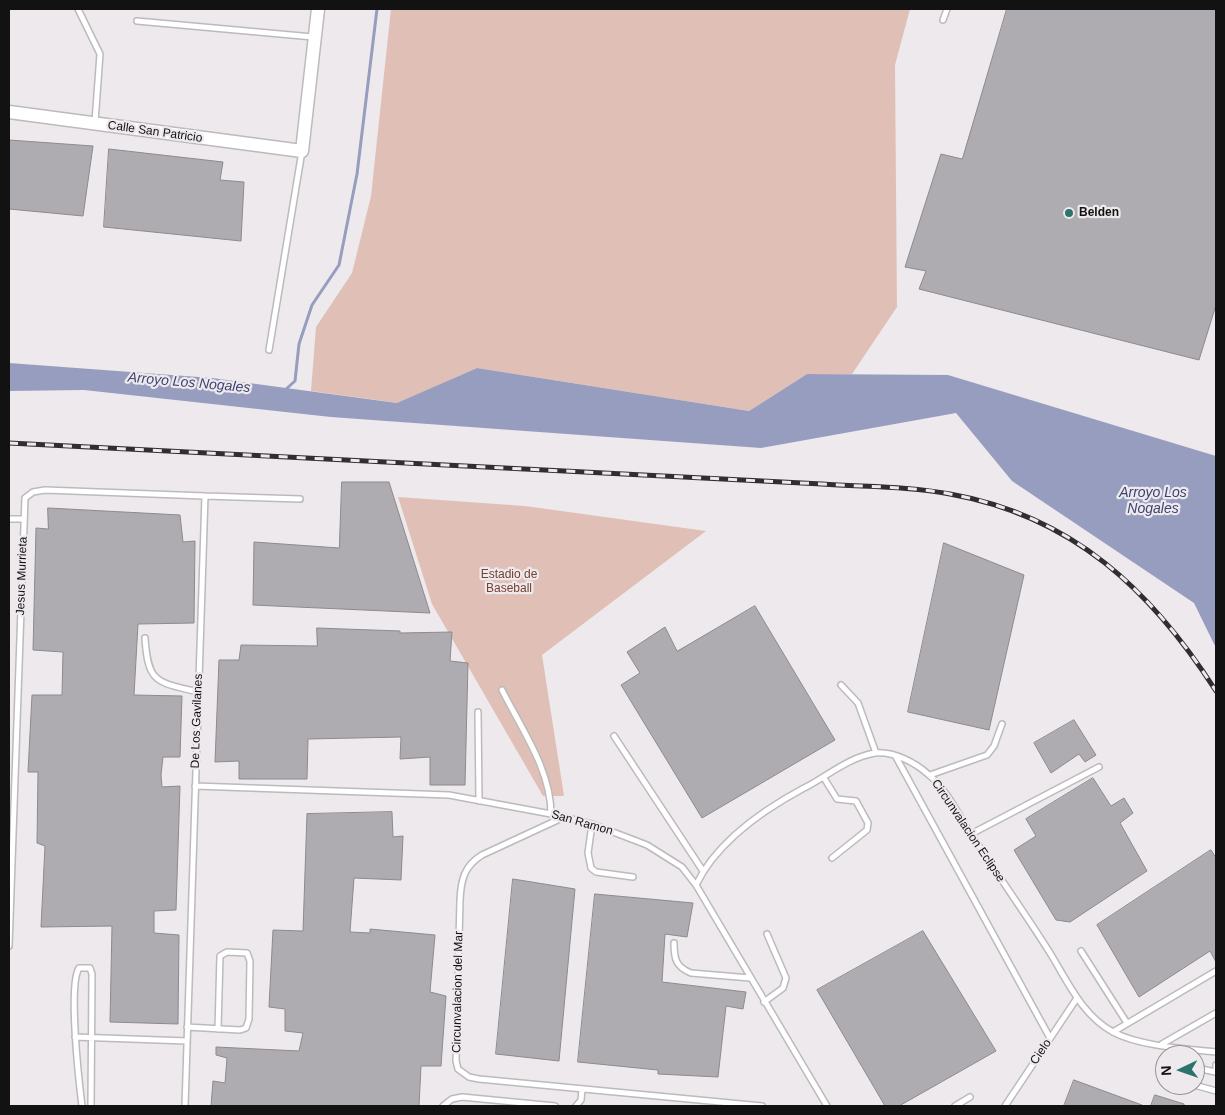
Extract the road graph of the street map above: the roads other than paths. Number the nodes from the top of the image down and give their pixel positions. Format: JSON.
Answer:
{"nodes":[{"id":1,"x":78,"y":9,"type":"edge"},
{"id":2,"x":318,"y":9,"type":"edge"},
{"id":3,"x":947,"y":9,"type":"edge"},
{"id":4,"x":944,"y":20,"type":"dead end"},
{"id":5,"x":137,"y":21,"type":"dead end"},
{"id":6,"x":314,"y":37,"type":"junction"},
{"id":7,"x":9,"y":112,"type":"edge"},
{"id":8,"x":95,"y":123,"type":"junction"},
{"id":9,"x":302,"y":151,"type":"junction"},
{"id":10,"x":269,"y":350,"type":"dead end"},
{"id":11,"x":205,"y":496,"type":"junction"},
{"id":12,"x":300,"y":499,"type":"dead end"},
{"id":13,"x":9,"y":519,"type":"edge"},
{"id":14,"x":24,"y":519,"type":"junction"},
{"id":15,"x":145,"y":638,"type":"dead end"},
{"id":16,"x":840,"y":685,"type":"dead end"},
{"id":17,"x":502,"y":690,"type":"dead end"},
{"id":18,"x":198,"y":692,"type":"junction"},
{"id":19,"x":478,"y":712,"type":"dead end"},
{"id":20,"x":1002,"y":724,"type":"dead end"},
{"id":21,"x":614,"y":736,"type":"dead end"},
{"id":22,"x":876,"y":753,"type":"junction"},
{"id":23,"x":896,"y":757,"type":"junction"},
{"id":24,"x":1099,"y":767,"type":"dead end"},
{"id":25,"x":930,"y":775,"type":"junction"},
{"id":26,"x":824,"y":778,"type":"junction"},
{"id":27,"x":195,"y":786,"type":"junction"},
{"id":28,"x":479,"y":801,"type":"junction"},
{"id":29,"x":551,"y":814,"type":"junction"},
{"id":30,"x":564,"y":817,"type":"junction"},
{"id":31,"x":592,"y":824,"type":"junction"},
{"id":32,"x":971,"y":834,"type":"junction"},
{"id":33,"x":832,"y":858,"type":"dead end"},
{"id":34,"x":703,"y":871,"type":"junction"},
{"id":35,"x":633,"y":877,"type":"dead end"},
{"id":36,"x":696,"y":885,"type":"junction"},
{"id":37,"x":768,"y":934,"type":"dead end"},
{"id":38,"x":674,"y":943,"type":"dead end"},
{"id":39,"x":9,"y":946,"type":"edge"},
{"id":40,"x":1081,"y":951,"type":"dead end"},
{"id":41,"x":1216,"y":972,"type":"edge"},
{"id":42,"x":750,"y":978,"type":"junction"},
{"id":43,"x":1076,"y":998,"type":"junction"},
{"id":44,"x":764,"y":1002,"type":"junction"},
{"id":45,"x":1216,"y":1014,"type":"edge"},
{"id":46,"x":1127,"y":1023,"type":"junction"},
{"id":47,"x":187,"y":1027,"type":"junction"},
{"id":48,"x":218,"y":1028,"type":"junction"},
{"id":49,"x":1113,"y":1032,"type":"junction"},
{"id":50,"x":76,"y":1036,"type":"junction"},
{"id":51,"x":92,"y":1037,"type":"junction"},
{"id":52,"x":1050,"y":1038,"type":"junction"},
{"id":53,"x":187,"y":1041,"type":"junction"},
{"id":54,"x":1162,"y":1044,"type":"junction"},
{"id":55,"x":1216,"y":1052,"type":"edge"},
{"id":56,"x":1216,"y":1065,"type":"edge"},
{"id":57,"x":1216,"y":1072,"type":"edge"},
{"id":58,"x":582,"y":1089,"type":"junction"},
{"id":59,"x":970,"y":1098,"type":"dead end"},
{"id":60,"x":82,"y":1106,"type":"edge"},
{"id":61,"x":91,"y":1106,"type":"edge"},
{"id":62,"x":185,"y":1106,"type":"edge"},
{"id":63,"x":443,"y":1106,"type":"edge"},
{"id":64,"x":555,"y":1106,"type":"edge"},
{"id":65,"x":576,"y":1106,"type":"edge"},
{"id":66,"x":762,"y":1106,"type":"edge"},
{"id":67,"x":827,"y":1106,"type":"edge"},
{"id":68,"x":955,"y":1106,"type":"edge"},
{"id":69,"x":1005,"y":1106,"type":"edge"}],
"edges":[{"from":1,"to":8,"type":"lane"},
{"from":2,"to":6,"type":"street"},
{"from":3,"to":4,"type":"lane"},
{"from":5,"to":6,"type":"lane"},
{"from":6,"to":9,"type":"street"},
{"from":7,"to":8,"type":"street","name":"Calle San Patricio"},
{"from":8,"to":9,"type":"street","name":"Calle San Patricio"},
{"from":9,"to":10,"type":"lane"},
{"from":11,"to":12,"type":"lane"},
{"from":11,"to":14,"type":"lane","name":"Jesus Murrieta"},
{"from":11,"to":18,"type":"lane","name":"De Los Gavilanes"},
{"from":13,"to":14,"type":"lane"},
{"from":14,"to":39,"type":"lane","name":"Jesus Murrieta"},
{"from":15,"to":18,"type":"lane"},
{"from":16,"to":22,"type":"lane"},
{"from":17,"to":29,"type":"lane"},
{"from":18,"to":27,"type":"lane","name":"De Los Gavilanes"},
{"from":19,"to":28,"type":"lane"},
{"from":20,"to":25,"type":"lane"},
{"from":21,"to":34,"type":"lane"},
{"from":22,"to":23,"type":"lane","name":"Circunvalacion Eclipse"},
{"from":22,"to":26,"type":"lane"},
{"from":23,"to":25,"type":"lane","name":"Circunvalacion Eclipse"},
{"from":23,"to":52,"type":"lane"},
{"from":24,"to":32,"type":"lane"},
{"from":25,"to":32,"type":"lane","name":"Circunvalacion Eclipse"},
{"from":26,"to":33,"type":"lane"},
{"from":26,"to":34,"type":"lane"},
{"from":27,"to":28,"type":"lane","name":"San Ramon"},
{"from":27,"to":47,"type":"lane","name":"De Los Gavilanes"},
{"from":28,"to":29,"type":"lane","name":"San Ramon"},
{"from":29,"to":30,"type":"lane","name":"San Ramon"},
{"from":30,"to":31,"type":"lane","name":"San Ramon"},
{"from":30,"to":58,"type":"lane","name":"Circunvalacion del Mar"},
{"from":31,"to":35,"type":"lane"},
{"from":31,"to":36,"type":"lane","name":"San Ramon"},
{"from":32,"to":43,"type":"lane","name":"Circunvalacion Eclipse"},
{"from":34,"to":36,"type":"lane"},
{"from":36,"to":42,"type":"lane","name":"San Ramon"},
{"from":37,"to":44,"type":"lane"},
{"from":38,"to":42,"type":"lane"},
{"from":40,"to":46,"type":"lane"},
{"from":41,"to":46,"type":"lane"},
{"from":42,"to":44,"type":"lane","name":"San Ramon"},
{"from":43,"to":49,"type":"lane","name":"Circunvalacion Eclipse"},
{"from":43,"to":52,"type":"lane","name":"Cielo"},
{"from":44,"to":67,"type":"lane","name":"San Ramon"},
{"from":45,"to":54,"type":"lane"},
{"from":46,"to":49,"type":"lane"},
{"from":47,"to":48,"type":"lane"},
{"from":47,"to":53,"type":"lane","name":"De Los Gavilanes"},
{"from":48,"to":48,"type":"lane"},
{"from":49,"to":54,"type":"lane","name":"Circunvalacion Eclipse"},
{"from":50,"to":51,"type":"lane"},
{"from":50,"to":51,"type":"lane"},
{"from":50,"to":60,"type":"lane"},
{"from":51,"to":53,"type":"lane"},
{"from":51,"to":61,"type":"lane"},
{"from":52,"to":69,"type":"lane","name":"Cielo"},
{"from":53,"to":62,"type":"lane","name":"De Los Gavilanes"},
{"from":54,"to":55,"type":"lane","name":"Circunvalacion Eclipse"},
{"from":56,"to":57,"type":"lane"},
{"from":58,"to":65,"type":"lane"},
{"from":58,"to":66,"type":"lane","name":"Circunvalacion del Mar"},
{"from":59,"to":68,"type":"lane"},
{"from":63,"to":64,"type":"lane"}]}
